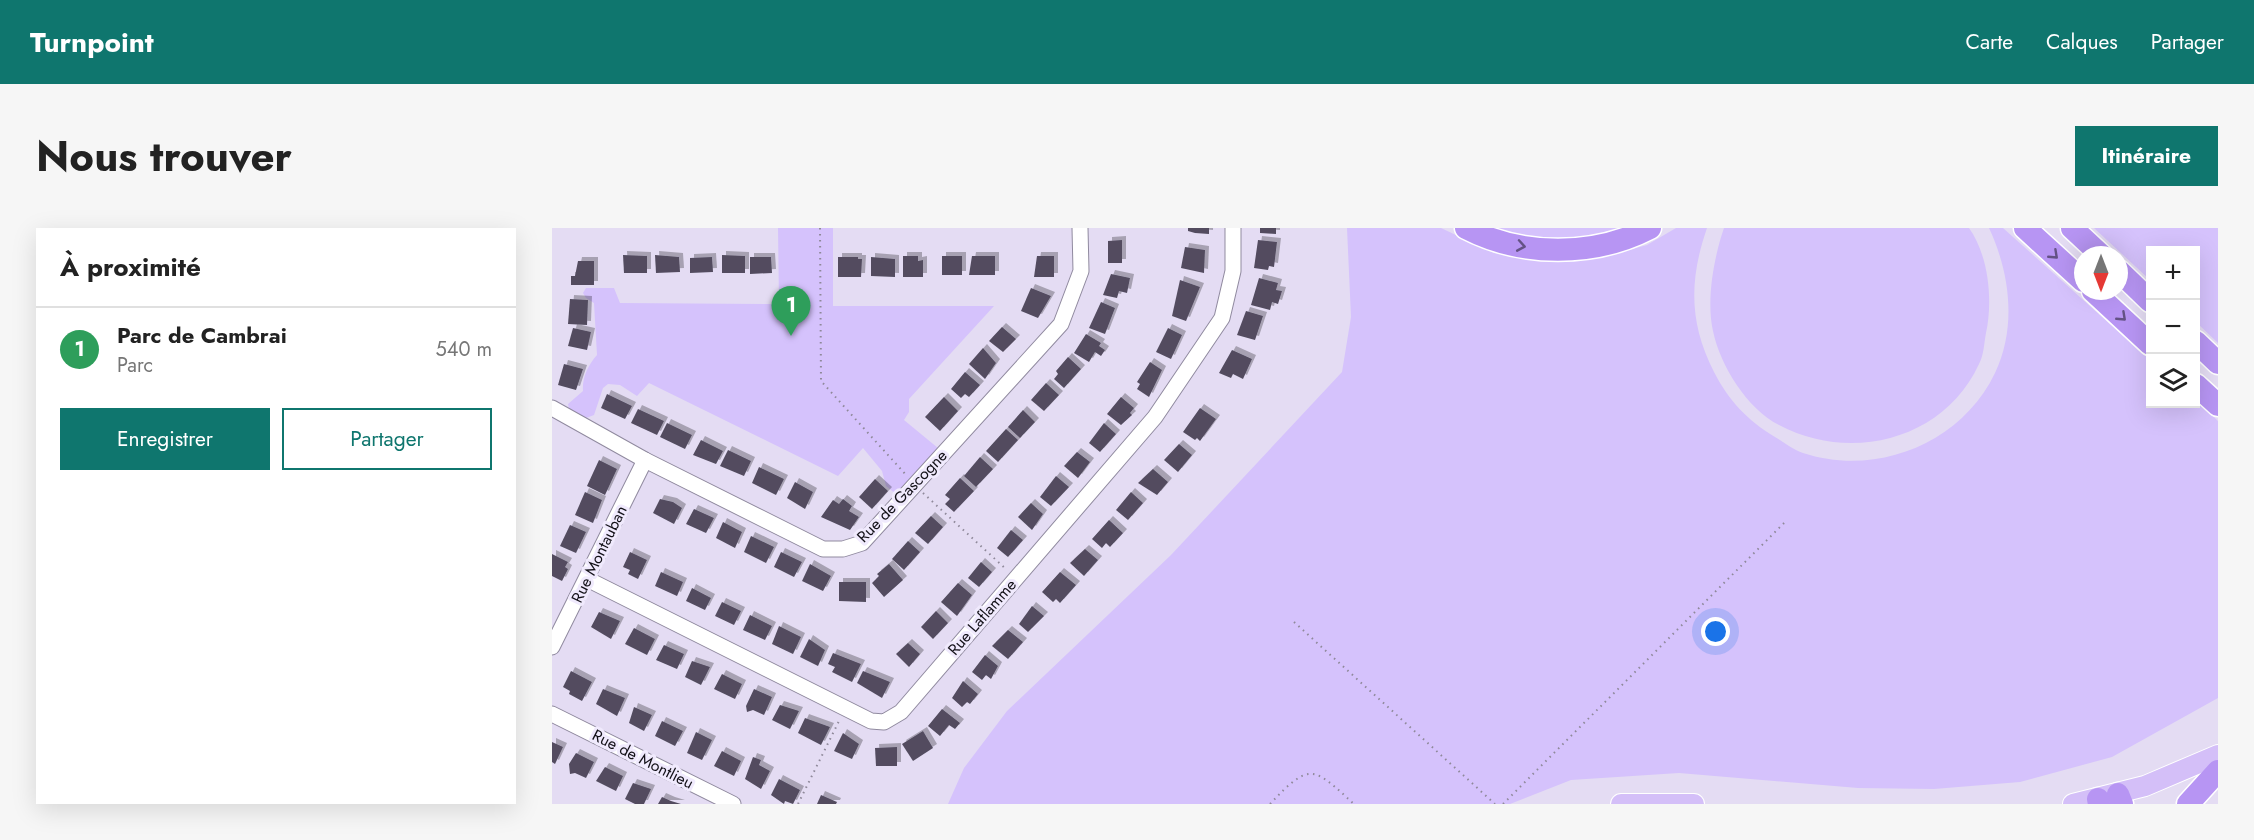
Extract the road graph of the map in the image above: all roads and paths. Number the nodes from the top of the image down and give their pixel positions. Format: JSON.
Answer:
{"nodes":[{"id":1,"x":820,"y":228,"type":"edge"},
{"id":2,"x":1080,"y":228,"type":"edge"},
{"id":3,"x":1233,"y":228,"type":"edge"},
{"id":4,"x":1466,"y":228,"type":"edge"},
{"id":5,"x":1650,"y":228,"type":"edge"},
{"id":6,"x":2025,"y":228,"type":"edge"},
{"id":7,"x":2072,"y":228,"type":"edge"},
{"id":8,"x":2091,"y":246,"type":"edge"},
{"id":9,"x":2074,"y":274,"type":"edge"},
{"id":10,"x":2128,"y":280,"type":"edge"},
{"id":11,"x":2103,"y":300,"type":"edge"},
{"id":12,"x":2150,"y":300,"type":"edge"},
{"id":13,"x":2146,"y":339,"type":"edge"},
{"id":14,"x":2200,"y":346,"type":"edge"},
{"id":15,"x":2218,"y":363,"type":"edge"},
{"id":16,"x":2200,"y":389,"type":"edge"},
{"id":17,"x":2218,"y":405,"type":"edge"},
{"id":18,"x":552,"y":408,"type":"edge"},
{"id":19,"x":645,"y":460,"type":"junction"},
{"id":20,"x":915,"y":485,"type":"junction"},
{"id":21,"x":1785,"y":522,"type":"dead end"},
{"id":22,"x":1016,"y":578,"type":"junction"},
{"id":23,"x":587,"y":579,"type":"junction"},
{"id":24,"x":1294,"y":622,"type":"dead end"},
{"id":25,"x":552,"y":647,"type":"edge"},
{"id":26,"x":845,"y":708,"type":"junction"},
{"id":27,"x":552,"y":714,"type":"edge"},
{"id":28,"x":2218,"y":755,"type":"edge"},
{"id":29,"x":2218,"y":771,"type":"edge"},
{"id":30,"x":2109,"y":800,"type":"edge"},
{"id":31,"x":734,"y":804,"type":"edge"},
{"id":32,"x":798,"y":804,"type":"edge"},
{"id":33,"x":1270,"y":804,"type":"edge"},
{"id":34,"x":1354,"y":804,"type":"edge"},
{"id":35,"x":1495,"y":804,"type":"edge"},
{"id":36,"x":1503,"y":804,"type":"edge"},
{"id":37,"x":1621,"y":804,"type":"edge"},
{"id":38,"x":1694,"y":804,"type":"edge"},
{"id":39,"x":2073,"y":804,"type":"edge"},
{"id":40,"x":2188,"y":804,"type":"edge"}],
"edges":[{"from":1,"to":20,"type":"path"},
{"from":2,"to":20,"type":"street","name":"Rue de Gascogne"},
{"from":3,"to":22,"type":"street","name":"Rue Laflamme"},
{"from":4,"to":5,"type":"highway","one_way":true},
{"from":6,"to":9,"type":"highway","one_way":true},
{"from":7,"to":8,"type":"highway"},
{"from":10,"to":12,"type":"highway"},
{"from":11,"to":13,"type":"highway","one_way":true},
{"from":14,"to":15,"type":"highway"},
{"from":16,"to":17,"type":"highway"},
{"from":18,"to":19,"type":"street","name":"Rue de Gascogne"},
{"from":19,"to":20,"type":"street","name":"Rue de Gascogne"},
{"from":19,"to":23,"type":"street","name":"Rue Montauban"},
{"from":20,"to":22,"type":"path"},
{"from":21,"to":36,"type":"path"},
{"from":22,"to":26,"type":"street","name":"Rue Laflamme"},
{"from":23,"to":25,"type":"street","name":"Rue Montauban"},
{"from":23,"to":26,"type":"street","name":"Rue Laflamme"},
{"from":24,"to":35,"type":"path"},
{"from":26,"to":32,"type":"path"},
{"from":27,"to":31,"type":"street","name":"Rue de Montlieu"},
{"from":28,"to":30,"type":"main road"},
{"from":29,"to":40,"type":"highway"},
{"from":30,"to":39,"type":"main road"},
{"from":33,"to":34,"type":"path"},
{"from":37,"to":38,"type":"main road"}]}
